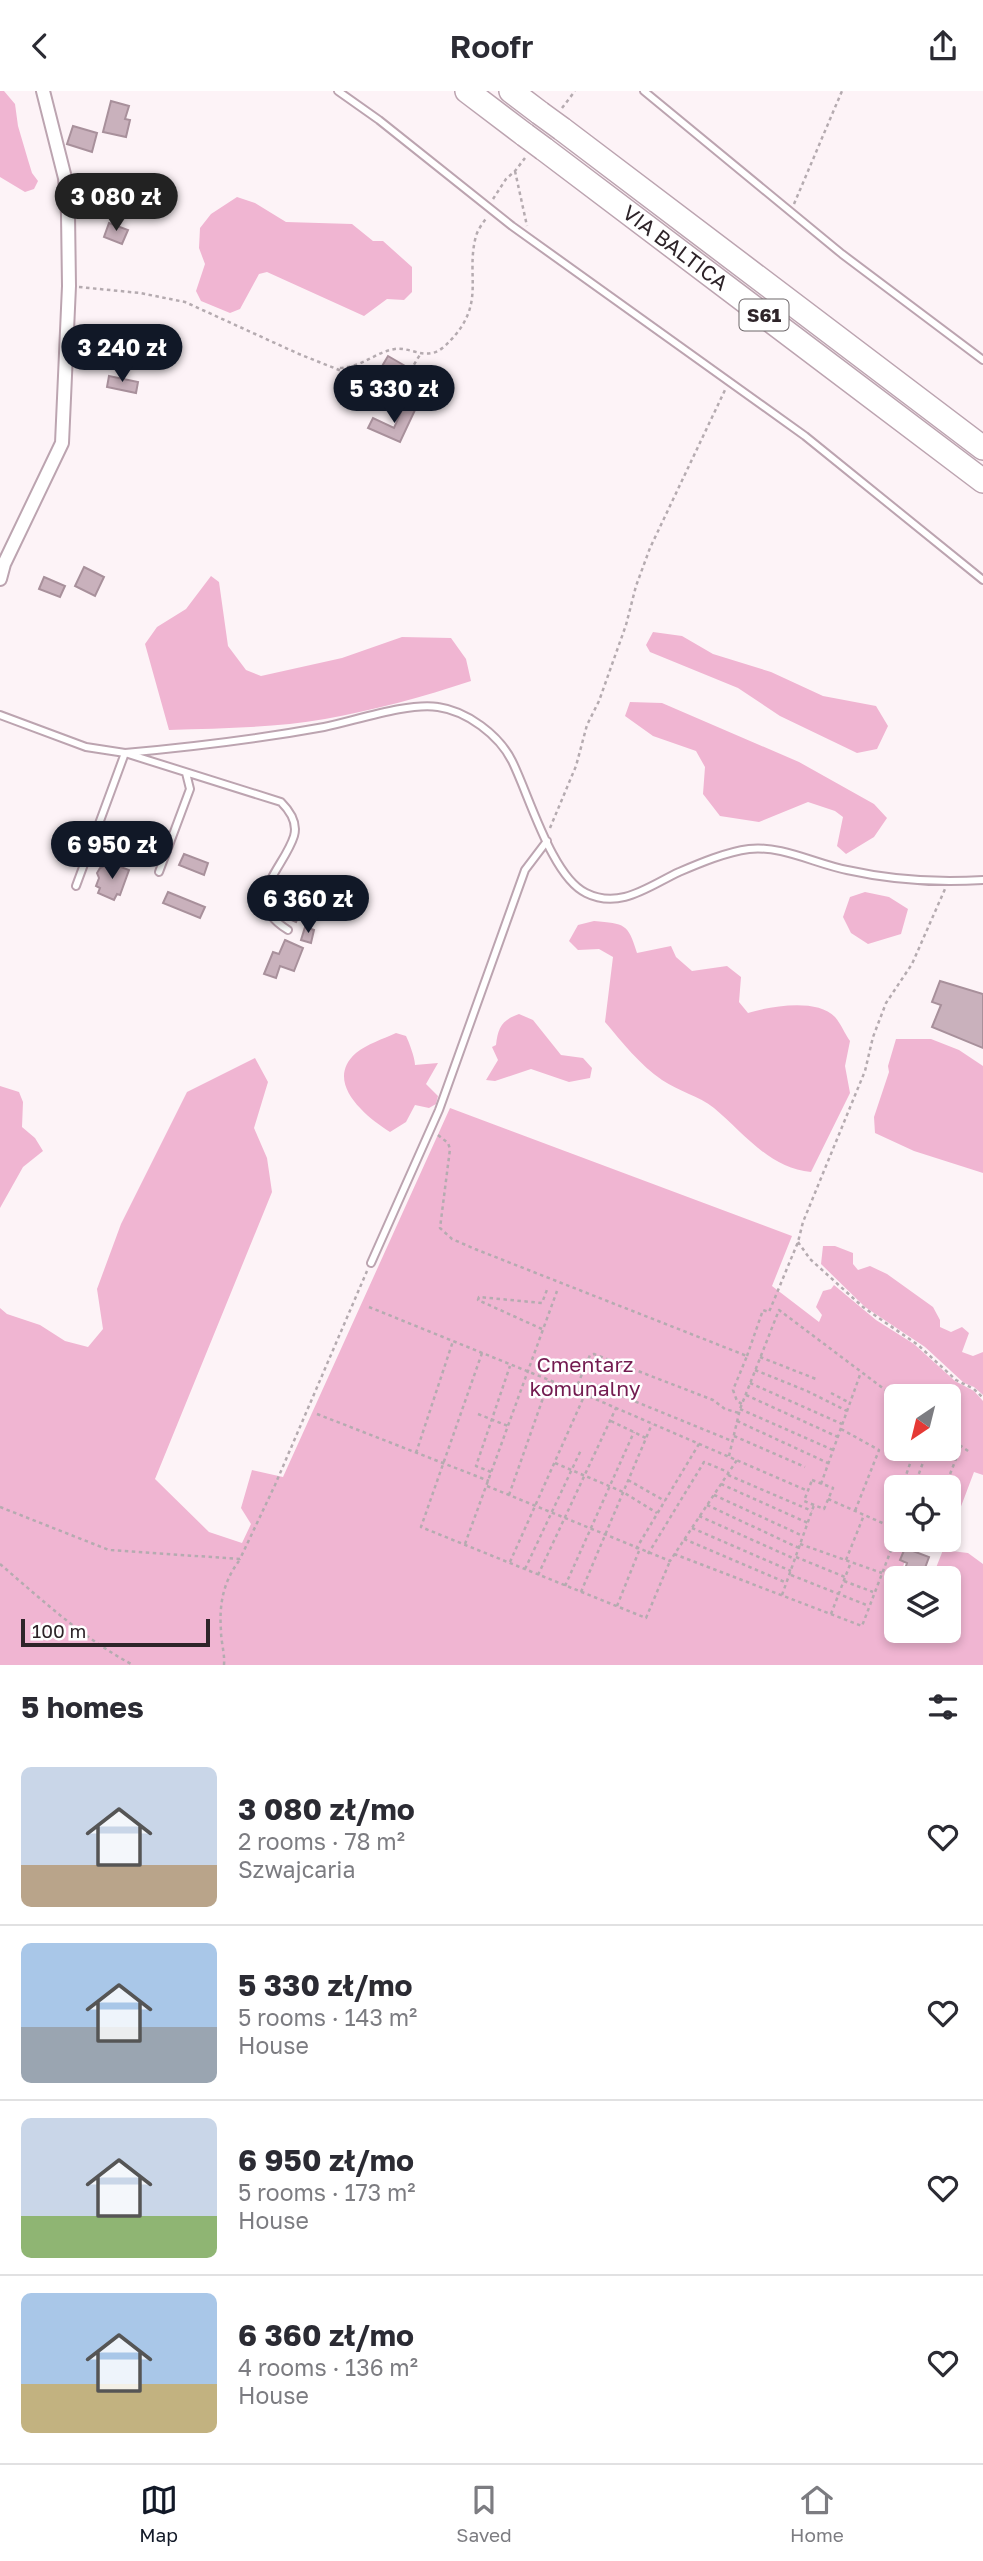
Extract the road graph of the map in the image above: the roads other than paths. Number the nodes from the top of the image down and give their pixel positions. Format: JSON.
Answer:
{"nodes":[{"id":1,"x":43,"y":91,"type":"edge"},
{"id":2,"x":338,"y":91,"type":"edge"},
{"id":3,"x":467,"y":91,"type":"edge"},
{"id":4,"x":511,"y":91,"type":"edge"},
{"id":5,"x":644,"y":91,"type":"edge"},
{"id":6,"x":983,"y":360,"type":"edge"},
{"id":7,"x":983,"y":448,"type":"edge"},
{"id":8,"x":983,"y":481,"type":"edge"},
{"id":9,"x":0,"y":579,"type":"edge"},
{"id":10,"x":983,"y":580,"type":"edge"},
{"id":11,"x":0,"y":715,"type":"edge"},
{"id":12,"x":125,"y":753,"type":"junction"},
{"id":13,"x":186,"y":773,"type":"junction"},
{"id":14,"x":547,"y":841,"type":"junction"},
{"id":15,"x":159,"y":872,"type":"dead end"},
{"id":16,"x":983,"y":880,"type":"edge"},
{"id":17,"x":76,"y":886,"type":"dead end"},
{"id":18,"x":288,"y":930,"type":"dead end"},
{"id":19,"x":371,"y":1263,"type":"road end"}],
"edges":[{"from":1,"to":9,"type":"street"},
{"from":2,"to":10,"type":"lane"},
{"from":3,"to":8,"type":"highway","name":"VIA BALTICA","number":"S61"},
{"from":4,"to":7,"type":"highway","name":"VIA BALTICA","number":"S61","bridge":true},
{"from":5,"to":6,"type":"lane"},
{"from":11,"to":12,"type":"lane"},
{"from":12,"to":13,"type":"lane"},
{"from":12,"to":14,"type":"lane"},
{"from":12,"to":17,"type":"lane"},
{"from":13,"to":15,"type":"lane"},
{"from":13,"to":18,"type":"lane"},
{"from":14,"to":16,"type":"lane"},
{"from":14,"to":19,"type":"lane"}]}
